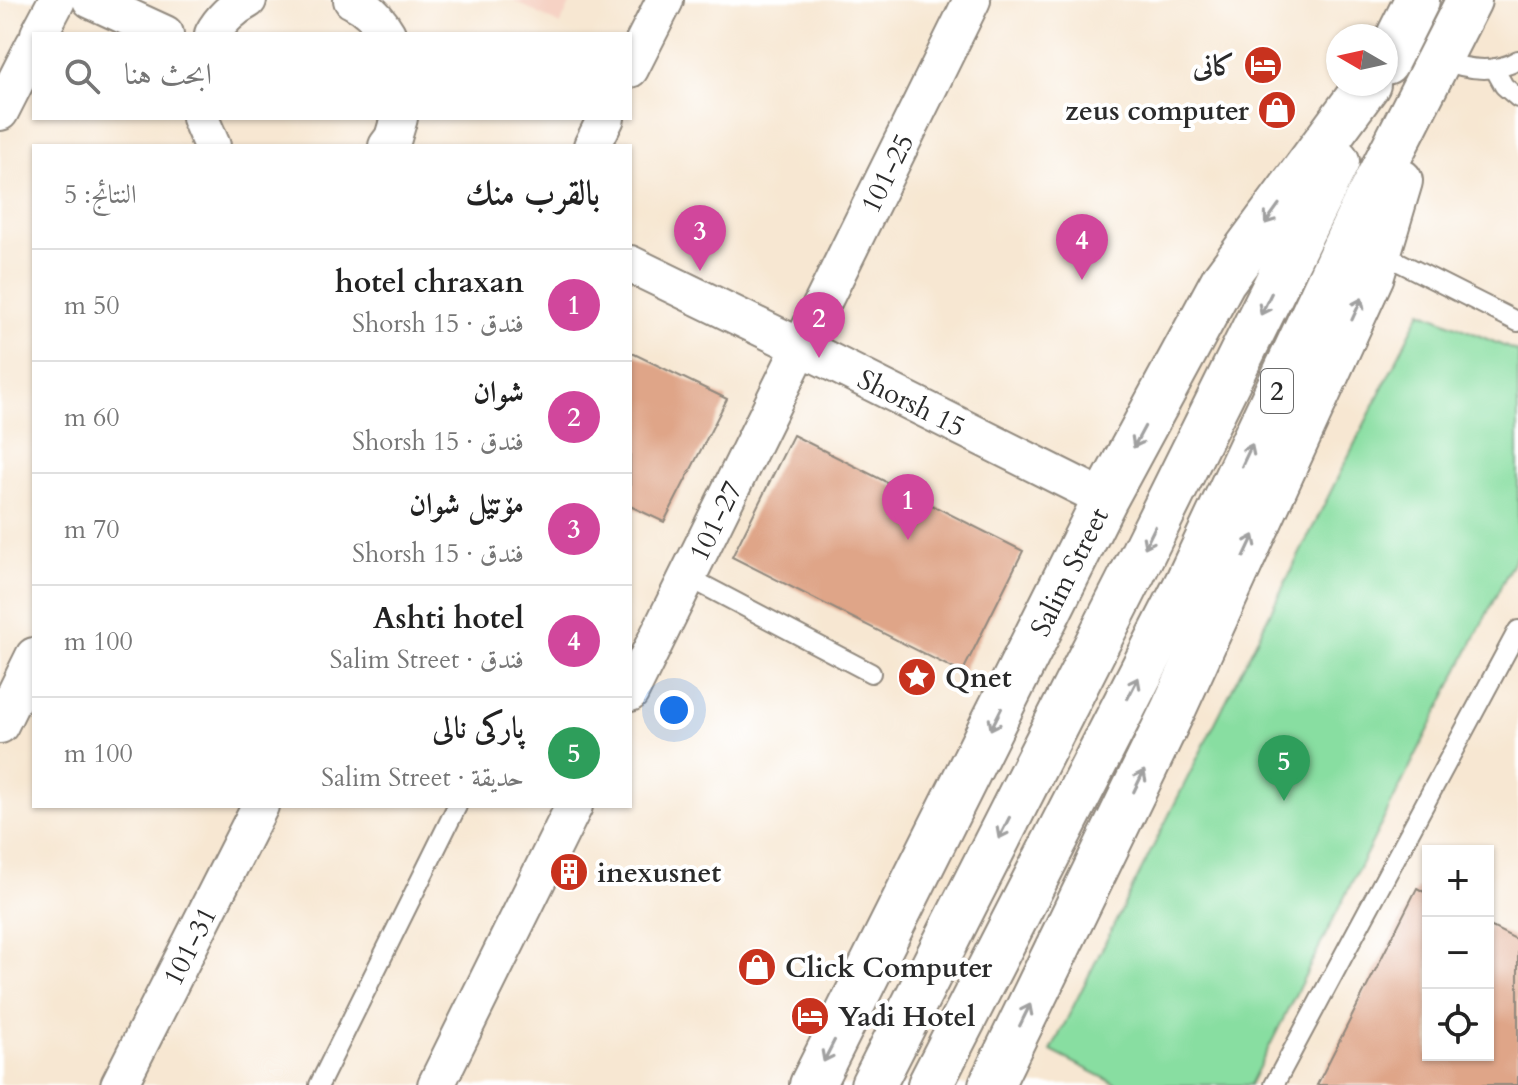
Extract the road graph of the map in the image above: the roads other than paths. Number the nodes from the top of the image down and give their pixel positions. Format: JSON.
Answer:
{"nodes":[{"id":1,"x":57,"y":0,"type":"edge"},
{"id":2,"x":91,"y":0,"type":"edge"},
{"id":3,"x":248,"y":0,"type":"edge"},
{"id":4,"x":665,"y":0,"type":"edge"},
{"id":5,"x":972,"y":0,"type":"edge"},
{"id":6,"x":1417,"y":0,"type":"edge"},
{"id":7,"x":1469,"y":0,"type":"edge"},
{"id":8,"x":357,"y":1,"type":"edge"},
{"id":9,"x":40,"y":32,"type":"edge"},
{"id":10,"x":161,"y":32,"type":"edge"},
{"id":11,"x":214,"y":32,"type":"edge"},
{"id":12,"x":386,"y":32,"type":"edge"},
{"id":13,"x":1398,"y":36,"type":"edge"},
{"id":14,"x":32,"y":49,"type":"edge"},
{"id":15,"x":1518,"y":60,"type":"edge"},
{"id":16,"x":632,"y":65,"type":"edge"},
{"id":17,"x":1494,"y":68,"type":"junction"},
{"id":18,"x":1434,"y":70,"type":"junction"},
{"id":19,"x":1361,"y":96,"type":"edge"},
{"id":20,"x":1368,"y":96,"type":"edge"},
{"id":21,"x":1518,"y":98,"type":"edge"},
{"id":22,"x":0,"y":112,"type":"edge"},
{"id":23,"x":201,"y":120,"type":"edge"},
{"id":24,"x":605,"y":120,"type":"edge"},
{"id":25,"x":211,"y":144,"type":"edge"},
{"id":26,"x":593,"y":144,"type":"edge"},
{"id":27,"x":1379,"y":252,"type":"junction"},
{"id":28,"x":632,"y":265,"type":"edge"},
{"id":29,"x":1518,"y":322,"type":"edge"},
{"id":30,"x":801,"y":347,"type":"junction"},
{"id":31,"x":1105,"y":499,"type":"junction"},
{"id":32,"x":688,"y":577,"type":"junction"},
{"id":33,"x":1518,"y":630,"type":"edge"},
{"id":34,"x":32,"y":660,"type":"edge"},
{"id":35,"x":871,"y":673,"type":"dead end"},
{"id":36,"x":632,"y":689,"type":"edge"},
{"id":37,"x":0,"y":725,"type":"edge"},
{"id":38,"x":259,"y":808,"type":"edge"},
{"id":39,"x":456,"y":808,"type":"edge"},
{"id":40,"x":573,"y":808,"type":"edge"},
{"id":41,"x":127,"y":1082,"type":"edge"},
{"id":42,"x":319,"y":1085,"type":"edge"},
{"id":43,"x":436,"y":1085,"type":"edge"},
{"id":44,"x":812,"y":1085,"type":"edge"},
{"id":45,"x":873,"y":1085,"type":"edge"},
{"id":46,"x":930,"y":1085,"type":"edge"},
{"id":47,"x":991,"y":1085,"type":"edge"},
{"id":48,"x":1274,"y":1085,"type":"edge"}],
"edges":[{"from":1,"to":9,"type":"street"},
{"from":2,"to":10,"type":"street"},
{"from":3,"to":11,"type":"street"},
{"from":4,"to":16,"type":"street"},
{"from":5,"to":30,"type":"street","name":"101-25"},
{"from":6,"to":13,"type":"main road","name":"Salim Street","number":"2"},
{"from":7,"to":18,"type":"main road","number":"2"},
{"from":8,"to":12,"type":"street"},
{"from":14,"to":22,"type":"street"},
{"from":15,"to":17,"type":"lane"},
{"from":17,"to":18,"type":"lane"},
{"from":17,"to":21,"type":"lane"},
{"from":18,"to":27,"type":"main road"},
{"from":46,"to":18,"type":"main road","number":"2","one_way":true},
{"from":19,"to":31,"type":"main road","name":"Salim Street","one_way":true},
{"from":20,"to":45,"type":"main road","name":"Salim Street","number":"2","one_way":true},
{"from":23,"to":25,"type":"street"},
{"from":24,"to":26,"type":"street"},
{"from":27,"to":29,"type":"lane"},
{"from":47,"to":27,"type":"main road","one_way":true},
{"from":28,"to":30,"type":"street","name":"Shorsh 15"},
{"from":30,"to":31,"type":"street","name":"Shorsh 15"},
{"from":30,"to":32,"type":"street","name":"101-27"},
{"from":31,"to":44,"type":"main road","name":"Salim Street","one_way":true},
{"from":32,"to":35,"type":"lane"},
{"from":32,"to":36,"type":"street","name":"101-27"},
{"from":33,"to":48,"type":"lane"},
{"from":34,"to":37,"type":"street"},
{"from":38,"to":41,"type":"street","name":"101-31"},
{"from":39,"to":42,"type":"lane"},
{"from":40,"to":43,"type":"street"}]}
